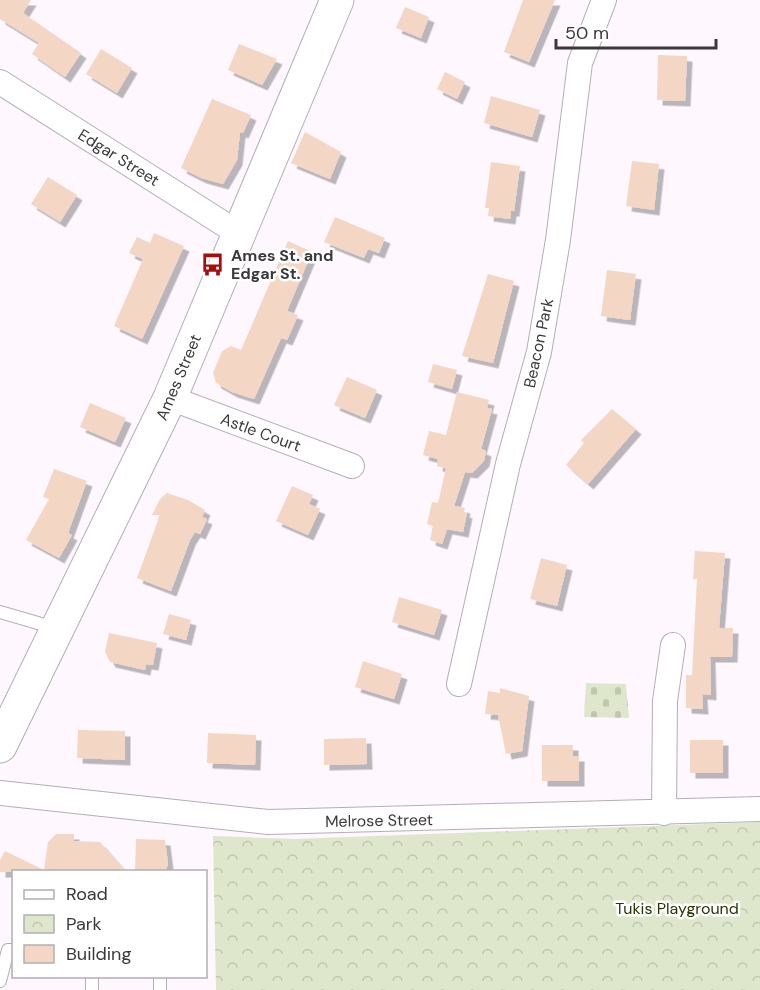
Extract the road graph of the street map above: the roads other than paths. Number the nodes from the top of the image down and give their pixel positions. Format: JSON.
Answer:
{"nodes":[{"id":1,"x":337,"y":0,"type":"edge"},
{"id":2,"x":604,"y":0,"type":"edge"},
{"id":3,"x":0,"y":82,"type":"edge"},
{"id":4,"x":238,"y":233,"type":"junction"},
{"id":5,"x":170,"y":398,"type":"junction"},
{"id":6,"x":352,"y":466,"type":"dead end"},
{"id":7,"x":0,"y":612,"type":"edge"},
{"id":8,"x":59,"y":629,"type":"junction"},
{"id":9,"x":673,"y":645,"type":"dead end"},
{"id":10,"x":459,"y":684,"type":"dead end"},
{"id":11,"x":0,"y":746,"type":"edge"},
{"id":12,"x":0,"y":794,"type":"edge"},
{"id":13,"x":760,"y":809,"type":"edge"},
{"id":14,"x":664,"y":813,"type":"junction"},
{"id":15,"x":12,"y":950,"type":"edge"},
{"id":16,"x":0,"y":981,"type":"edge"}],
"edges":[{"from":1,"to":4,"type":"street","name":"Ames Street"},
{"from":2,"to":10,"type":"street","name":"Beacon Park"},
{"from":3,"to":4,"type":"street","name":"Edgar Street"},
{"from":4,"to":5,"type":"street","name":"Ames Street"},
{"from":5,"to":6,"type":"street","name":"Astle Court"},
{"from":5,"to":8,"type":"street","name":"Ames Street"},
{"from":7,"to":8,"type":"lane"},
{"from":8,"to":11,"type":"street","name":"Ames Street"},
{"from":9,"to":14,"type":"street"},
{"from":12,"to":14,"type":"street","name":"Melrose Street"},
{"from":13,"to":14,"type":"street","name":"Melrose Street"},
{"from":15,"to":16,"type":"lane"}]}
